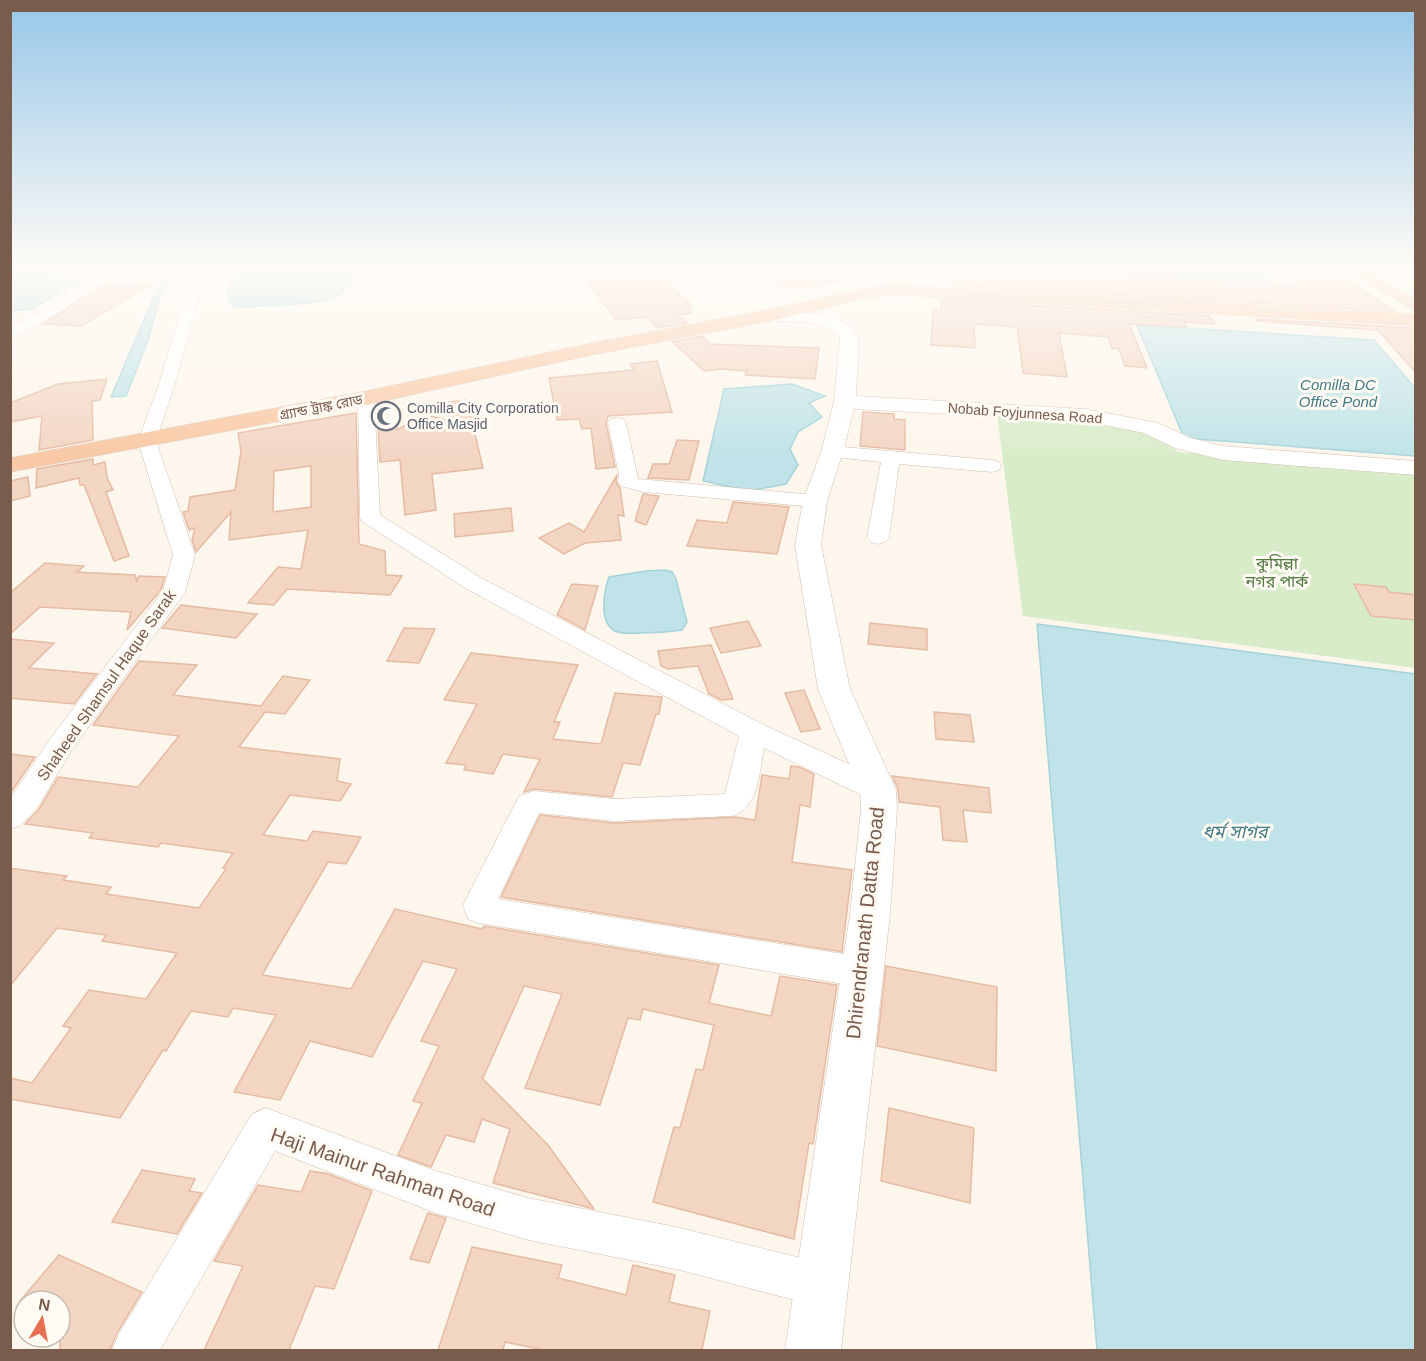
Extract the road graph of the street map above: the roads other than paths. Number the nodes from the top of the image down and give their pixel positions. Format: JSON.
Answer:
{"nodes":[{"id":1,"x":180,"y":333,"type":"edge"},
{"id":2,"x":679,"y":333,"type":"edge"},
{"id":3,"x":848,"y":333,"type":"edge"},
{"id":4,"x":366,"y":398,"type":"junction"},
{"id":5,"x":845,"y":402,"type":"junction"},
{"id":6,"x":617,"y":423,"type":"dead end"},
{"id":7,"x":147,"y":441,"type":"junction"},
{"id":8,"x":832,"y":452,"type":"junction"},
{"id":9,"x":891,"y":457,"type":"junction"},
{"id":10,"x":10,"y":465,"type":"edge"},
{"id":11,"x":992,"y":466,"type":"dead end"},
{"id":12,"x":1416,"y":468,"type":"edge"},
{"id":13,"x":815,"y":501,"type":"junction"},
{"id":14,"x":878,"y":538,"type":"dead end"},
{"id":15,"x":754,"y":732,"type":"junction"},
{"id":16,"x":878,"y":790,"type":"junction"},
{"id":17,"x":10,"y":818,"type":"edge"},
{"id":18,"x":862,"y":972,"type":"junction"},
{"id":19,"x":821,"y":1285,"type":"junction"},
{"id":20,"x":135,"y":1350,"type":"edge"},
{"id":21,"x":813,"y":1350,"type":"edge"}],
"edges":[{"from":1,"to":7,"type":"street"},
{"from":2,"to":4,"type":"highway","name":"গ্র্যান্ড ট্রাঙ্ক রোড"},
{"from":3,"to":5,"type":"street","name":"Dhirendranath Datta Road"},
{"from":4,"to":7,"type":"highway","name":"গ্র্যান্ড ট্রাঙ্ক রোড"},
{"from":4,"to":15,"type":"street"},
{"from":5,"to":8,"type":"street","name":"Dhirendranath Datta Road"},
{"from":5,"to":12,"type":"street","name":"Nobab Foyjunnesa Road"},
{"from":6,"to":13,"type":"street"},
{"from":7,"to":10,"type":"highway","name":"গ্র্যান্ড ট্রাঙ্ক রোড"},
{"from":7,"to":17,"type":"street","name":"Shaheed Shamsul Haque Sarak"},
{"from":8,"to":9,"type":"street"},
{"from":8,"to":13,"type":"street","name":"Dhirendranath Datta Road"},
{"from":9,"to":11,"type":"street"},
{"from":9,"to":14,"type":"street"},
{"from":13,"to":16,"type":"street","name":"Dhirendranath Datta Road"},
{"from":15,"to":16,"type":"street"},
{"from":15,"to":18,"type":"street"},
{"from":16,"to":18,"type":"street","name":"Dhirendranath Datta Road"},
{"from":18,"to":19,"type":"street","name":"Dhirendranath Datta Road"},
{"from":19,"to":20,"type":"street","name":"Haji Mainur Rahman Road"},
{"from":19,"to":21,"type":"street","name":"Dhirendranath Datta Road"}]}
